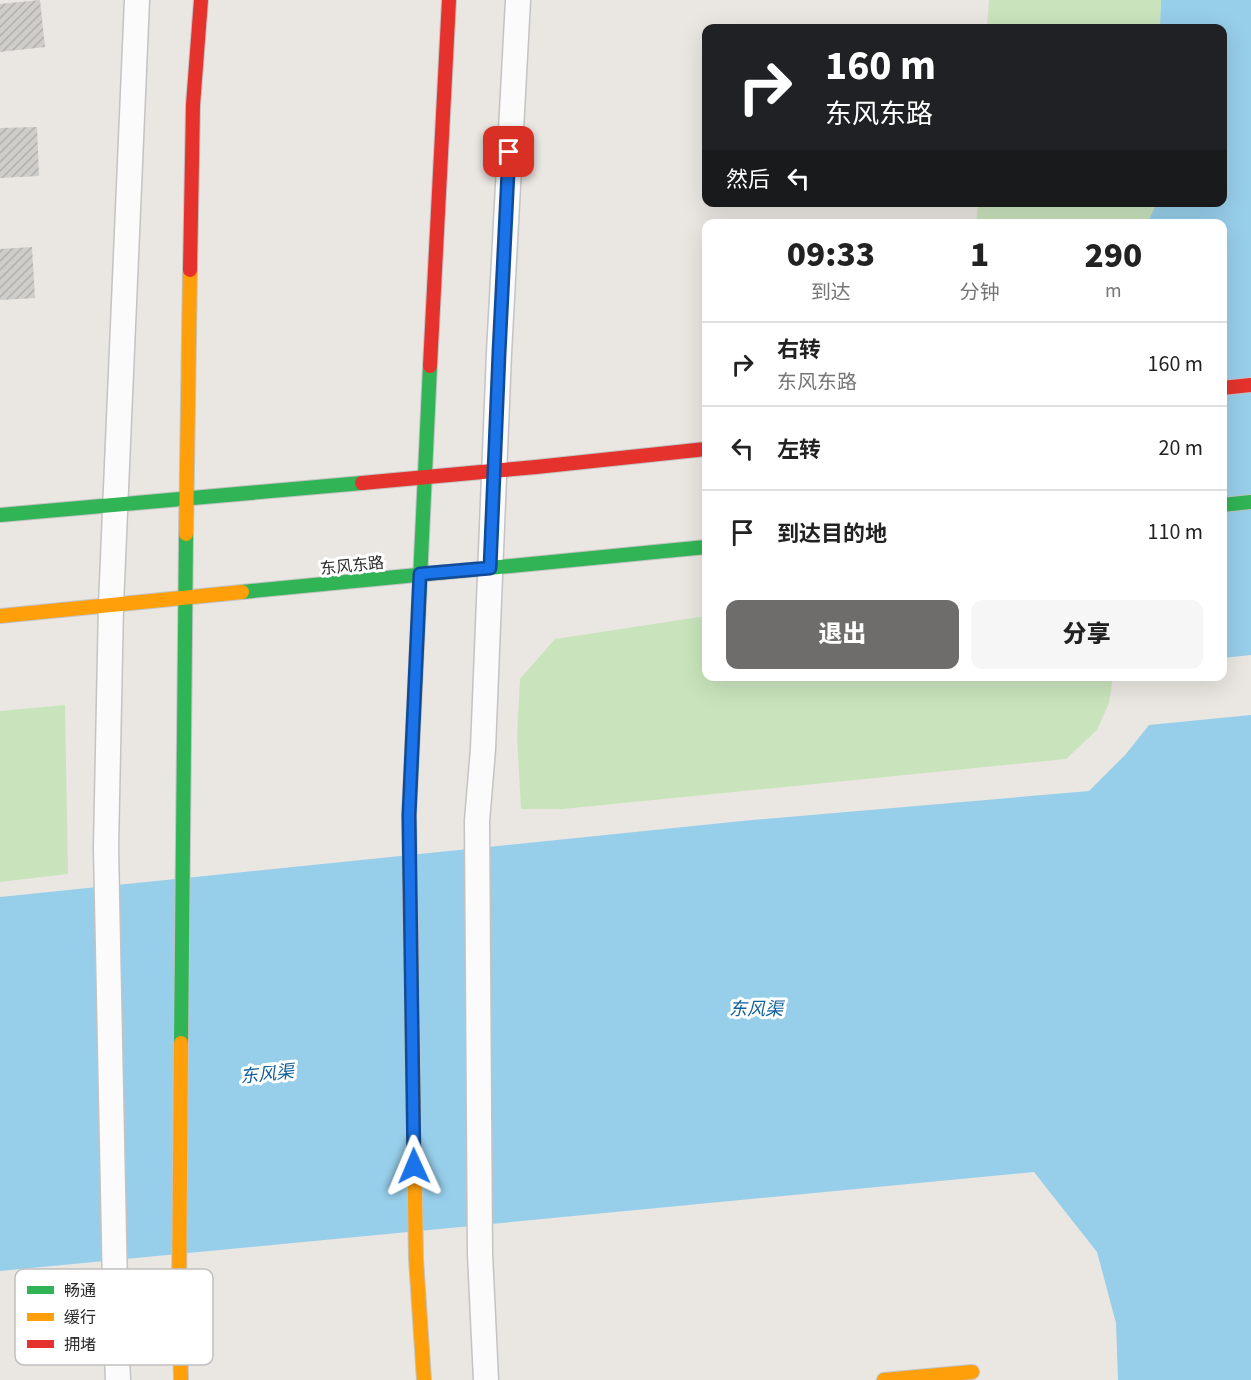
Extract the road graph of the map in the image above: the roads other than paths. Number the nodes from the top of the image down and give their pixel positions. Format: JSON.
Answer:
{"nodes":[{"id":1,"x":137,"y":0,"type":"edge"},
{"id":2,"x":201,"y":0,"type":"edge"},
{"id":3,"x":449,"y":0,"type":"edge"},
{"id":4,"x":518,"y":0,"type":"edge"},
{"id":5,"x":1251,"y":385,"type":"edge"},
{"id":6,"x":1227,"y":387,"type":"edge"},
{"id":7,"x":702,"y":449,"type":"edge"},
{"id":8,"x":494,"y":471,"type":"junction"},
{"id":9,"x":424,"y":477,"type":"junction"},
{"id":10,"x":186,"y":498,"type":"junction"},
{"id":11,"x":1251,"y":502,"type":"edge"},
{"id":12,"x":115,"y":504,"type":"junction"},
{"id":13,"x":1227,"y":504,"type":"edge"},
{"id":14,"x":0,"y":515,"type":"edge"},
{"id":15,"x":702,"y":546,"type":"edge"},
{"id":16,"x":490,"y":568,"type":"junction"},
{"id":17,"x":420,"y":574,"type":"junction"},
{"id":18,"x":184,"y":598,"type":"junction"},
{"id":19,"x":111,"y":605,"type":"junction"},
{"id":20,"x":0,"y":616,"type":"edge"},
{"id":21,"x":115,"y":1269,"type":"edge"},
{"id":22,"x":179,"y":1269,"type":"edge"},
{"id":23,"x":117,"y":1365,"type":"edge"},
{"id":24,"x":181,"y":1365,"type":"edge"},
{"id":25,"x":972,"y":1372,"type":"dead end"},
{"id":26,"x":118,"y":1380,"type":"edge"},
{"id":27,"x":181,"y":1380,"type":"edge"},
{"id":28,"x":424,"y":1380,"type":"edge"},
{"id":29,"x":486,"y":1380,"type":"edge"},
{"id":30,"x":884,"y":1380,"type":"edge"}],
"edges":[{"from":1,"to":12,"type":"street"},
{"from":2,"to":10,"type":"main road"},
{"from":3,"to":9,"type":"main road"},
{"from":4,"to":8,"type":"street"},
{"from":5,"to":6,"type":"main road"},
{"from":7,"to":8,"type":"main road"},
{"from":8,"to":9,"type":"main road"},
{"from":8,"to":16,"type":"street"},
{"from":9,"to":10,"type":"main road"},
{"from":9,"to":17,"type":"main road"},
{"from":10,"to":12,"type":"main road"},
{"from":10,"to":18,"type":"main road"},
{"from":11,"to":13,"type":"main road"},
{"from":12,"to":14,"type":"main road"},
{"from":12,"to":19,"type":"street"},
{"from":15,"to":16,"type":"main road","name":"东风东路"},
{"from":16,"to":17,"type":"main road","name":"东风东路"},
{"from":16,"to":29,"type":"street"},
{"from":17,"to":18,"type":"main road","name":"东风东路"},
{"from":17,"to":28,"type":"main road"},
{"from":18,"to":19,"type":"main road","name":"东风东路"},
{"from":18,"to":22,"type":"main road"},
{"from":19,"to":20,"type":"main road","name":"东风东路"},
{"from":19,"to":21,"type":"street"},
{"from":23,"to":26,"type":"street"},
{"from":24,"to":27,"type":"main road"},
{"from":25,"to":30,"type":"main road"}]}
